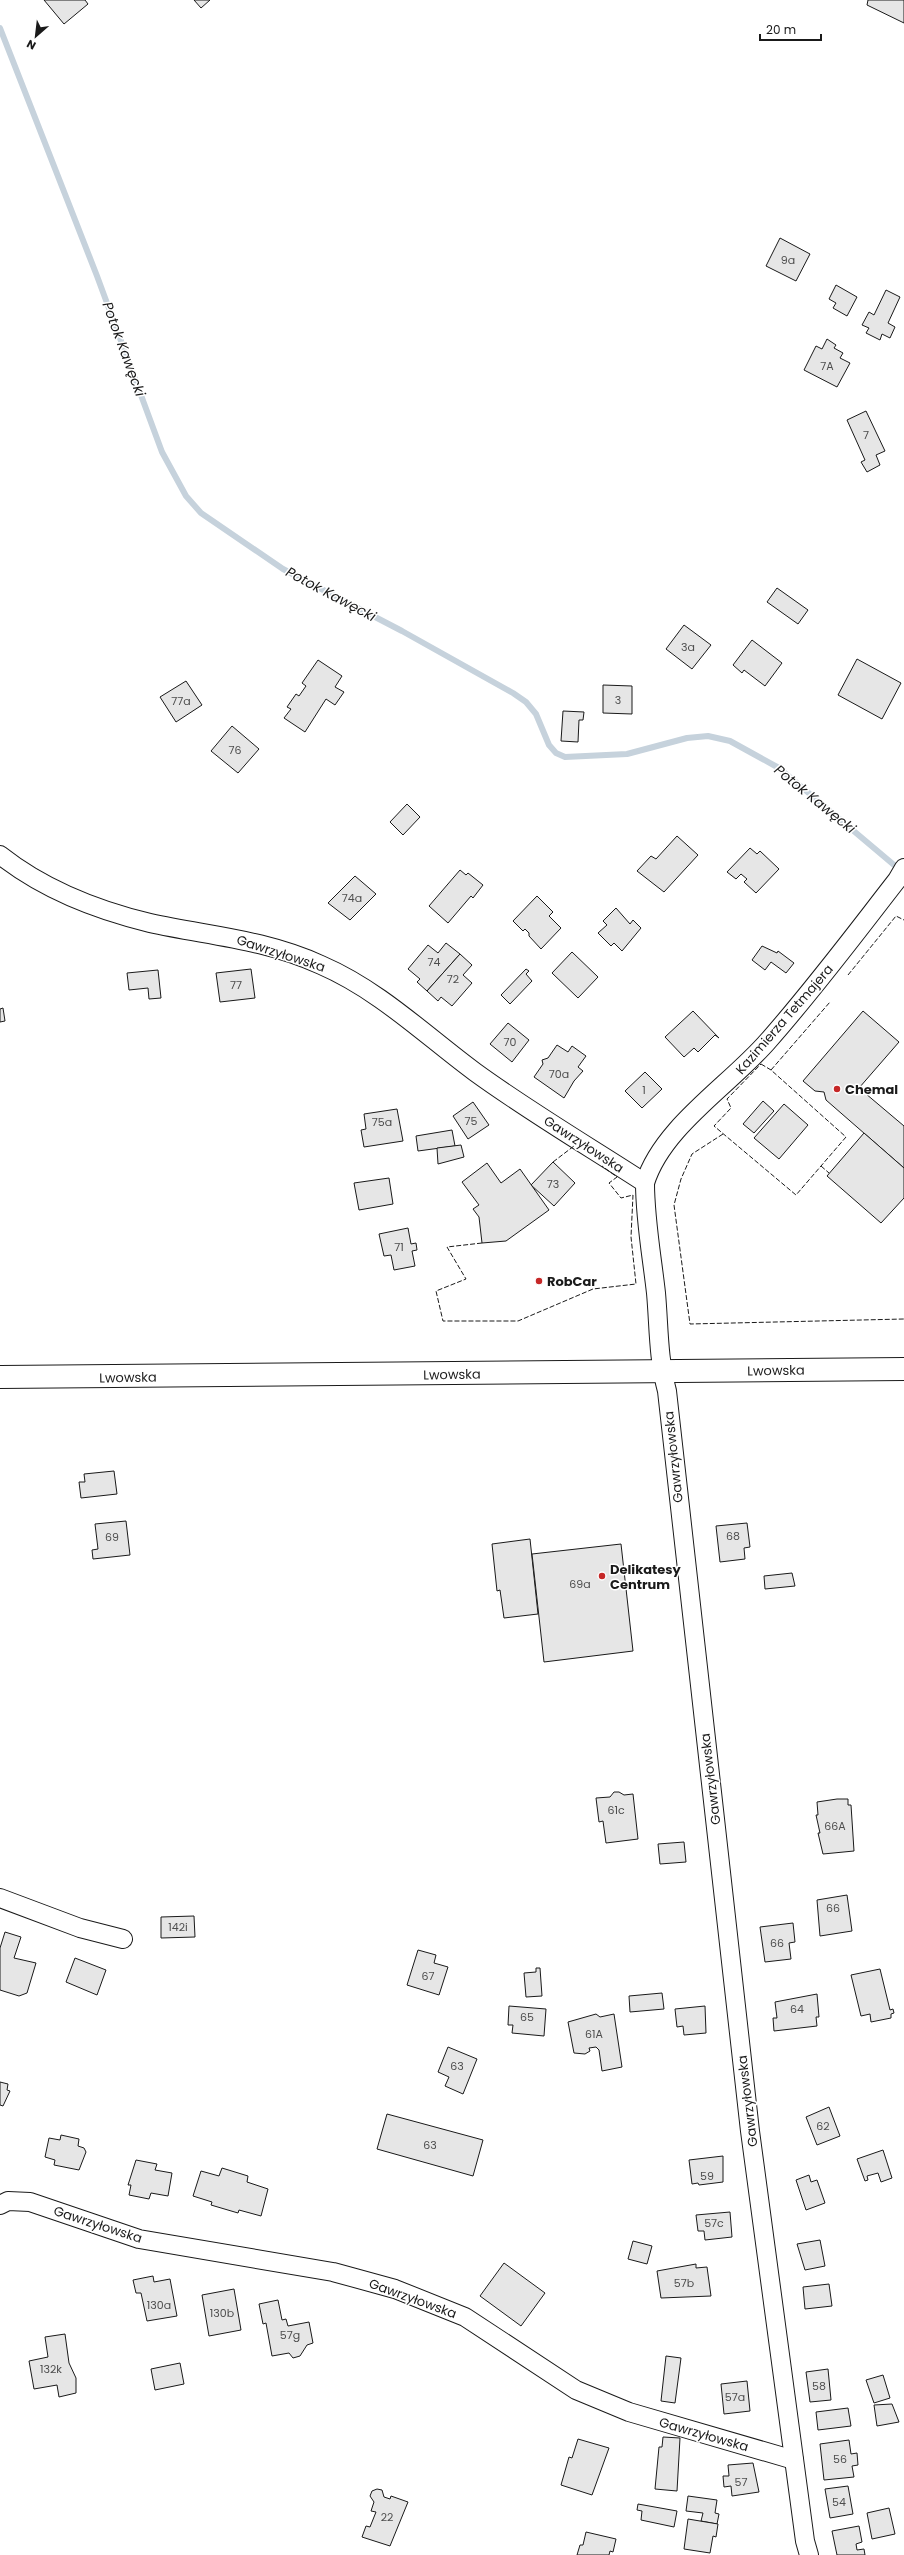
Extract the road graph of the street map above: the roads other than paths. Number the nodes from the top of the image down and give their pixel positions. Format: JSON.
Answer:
{"nodes":[{"id":1,"x":0,"y":854,"type":"edge"},
{"id":2,"x":901,"y":874,"type":"edge"},
{"id":3,"x":645,"y":1183,"type":"junction"},
{"id":4,"x":904,"y":1369,"type":"edge"},
{"id":5,"x":662,"y":1372,"type":"junction"},
{"id":6,"x":0,"y":1377,"type":"edge"},
{"id":7,"x":0,"y":1898,"type":"edge"},
{"id":8,"x":124,"y":1939,"type":"dead end"},
{"id":9,"x":4,"y":2203,"type":"edge"},
{"id":10,"x":794,"y":2460,"type":"junction"},
{"id":11,"x":809,"y":2555,"type":"edge"}],
"edges":[{"from":1,"to":3,"type":"street","name":"Gawrzyłowska"},
{"from":2,"to":3,"type":"street","name":"Kazimierza Tetmajera"},
{"from":3,"to":5,"type":"street","name":"Gawrzyłowska"},
{"from":4,"to":5,"type":"main road","name":"Lwowska"},
{"from":5,"to":6,"type":"main road","name":"Lwowska"},
{"from":5,"to":10,"type":"street","name":"Gawrzyłowska"},
{"from":7,"to":8,"type":"street"},
{"from":9,"to":10,"type":"street","name":"Gawrzyłowska"},
{"from":10,"to":11,"type":"street","name":"Gawrzyłowska"}]}
